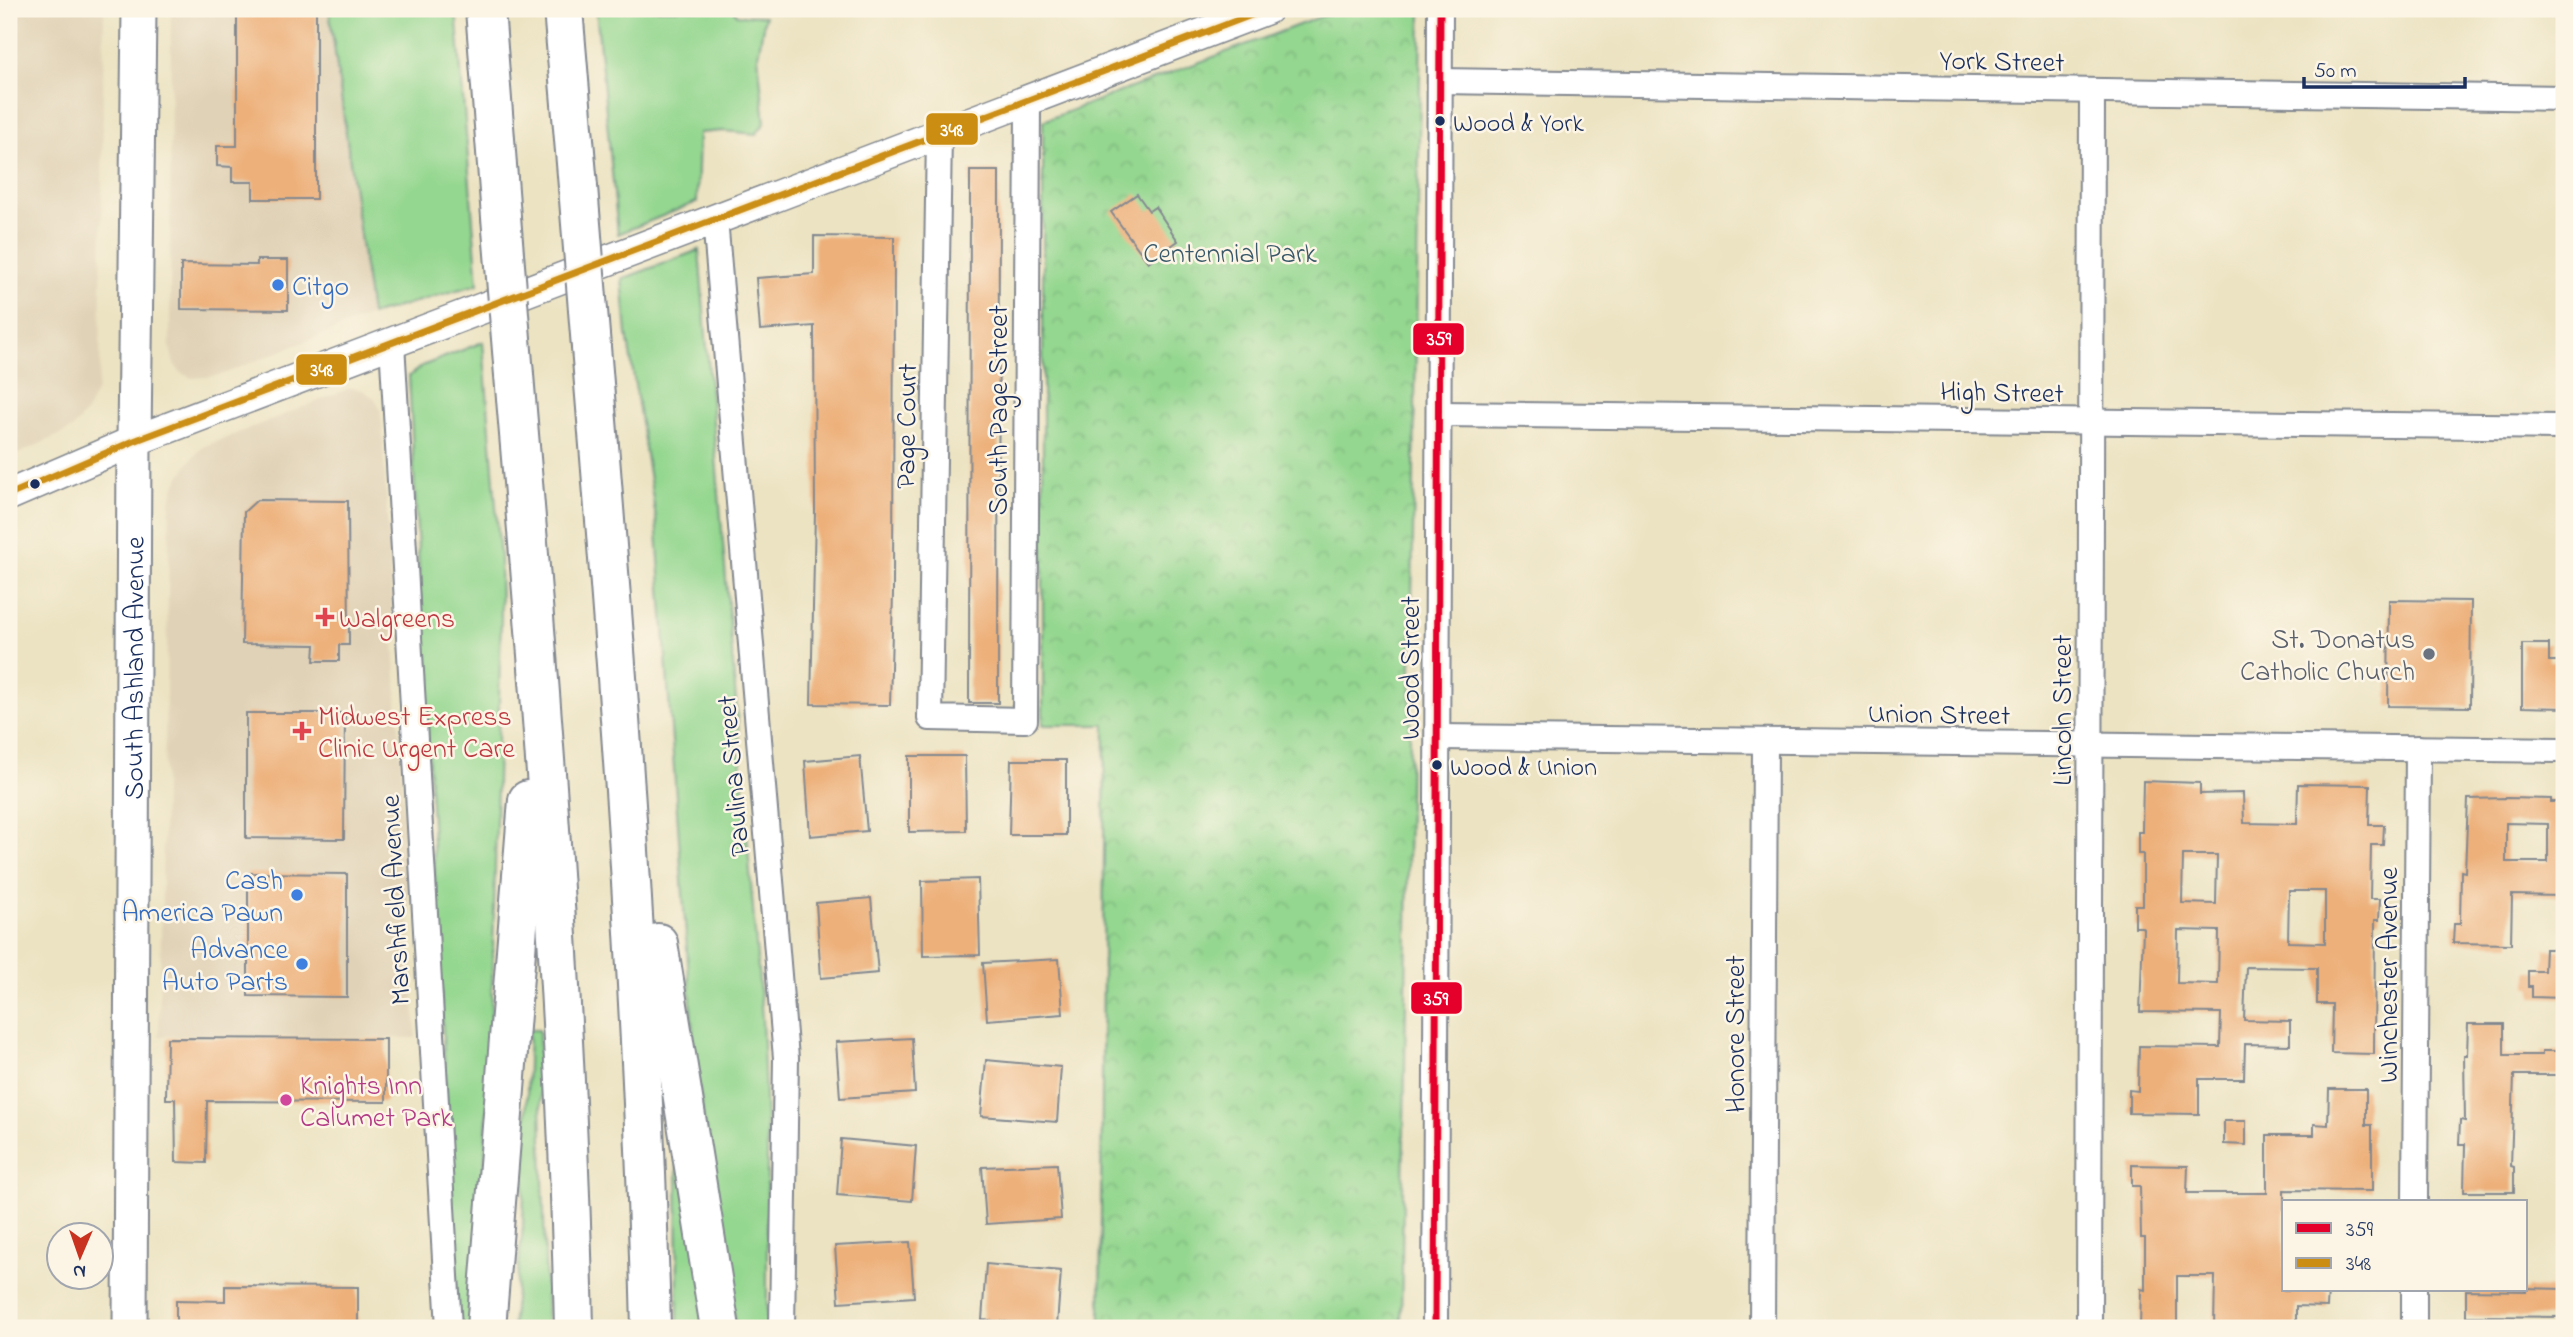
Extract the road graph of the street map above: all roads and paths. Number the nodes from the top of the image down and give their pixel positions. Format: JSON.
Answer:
{"nodes":[{"id":1,"x":139,"y":9,"type":"edge"},
{"id":2,"x":485,"y":9,"type":"edge"},
{"id":3,"x":563,"y":9,"type":"edge"},
{"id":4,"x":1267,"y":9,"type":"edge"},
{"id":5,"x":1440,"y":9,"type":"edge"},
{"id":6,"x":1440,"y":81,"type":"junction"},
{"id":7,"x":2092,"y":91,"type":"junction"},
{"id":8,"x":2564,"y":98,"type":"edge"},
{"id":9,"x":1028,"y":100,"type":"junction"},
{"id":10,"x":939,"y":134,"type":"junction"},
{"id":11,"x":715,"y":219,"type":"junction"},
{"id":12,"x":392,"y":343,"type":"junction"},
{"id":13,"x":1440,"y":414,"type":"junction"},
{"id":14,"x":2092,"y":422,"type":"junction"},
{"id":15,"x":2564,"y":427,"type":"edge"},
{"id":16,"x":134,"y":441,"type":"junction"},
{"id":17,"x":9,"y":495,"type":"edge"},
{"id":18,"x":606,"y":535,"type":"junction"},
{"id":19,"x":538,"y":673,"type":"junction"},
{"id":20,"x":930,"y":718,"type":"joint"},
{"id":21,"x":1438,"y":737,"type":"junction"},
{"id":22,"x":1765,"y":741,"type":"junction"},
{"id":23,"x":2091,"y":744,"type":"junction"},
{"id":24,"x":2418,"y":748,"type":"junction"},
{"id":25,"x":2564,"y":750,"type":"edge"},
{"id":26,"x":2415,"y":1200,"type":"edge"},
{"id":27,"x":2414,"y":1292,"type":"edge"},
{"id":28,"x":130,"y":1328,"type":"edge"},
{"id":29,"x":449,"y":1328,"type":"edge"},
{"id":30,"x":486,"y":1328,"type":"edge"},
{"id":31,"x":574,"y":1328,"type":"edge"},
{"id":32,"x":651,"y":1328,"type":"edge"},
{"id":33,"x":720,"y":1328,"type":"edge"},
{"id":34,"x":782,"y":1328,"type":"edge"},
{"id":35,"x":1436,"y":1328,"type":"edge"},
{"id":36,"x":1762,"y":1328,"type":"edge"},
{"id":37,"x":2089,"y":1328,"type":"edge"},
{"id":38,"x":2414,"y":1328,"type":"edge"}],
"edges":[{"from":1,"to":16,"type":"main road","name":"South Ashland Avenue"},
{"from":2,"to":19,"type":"highway","bridge":true},
{"from":3,"to":18,"type":"highway","bridge":true},
{"from":4,"to":9,"type":"street"},
{"from":5,"to":6,"type":"street","name":"Wood Street"},
{"from":6,"to":7,"type":"street","name":"York Street"},
{"from":6,"to":13,"type":"street","name":"Wood Street"},
{"from":7,"to":8,"type":"street","name":"York Street"},
{"from":7,"to":14,"type":"street","name":"Lincoln Street"},
{"from":9,"to":10,"type":"street"},
{"from":9,"to":20,"type":"street","name":"South Page Street"},
{"from":10,"to":11,"type":"street"},
{"from":10,"to":20,"type":"street","name":"Page Court"},
{"from":11,"to":12,"type":"street"},
{"from":11,"to":34,"type":"street","name":"Paulina Street"},
{"from":12,"to":16,"type":"street"},
{"from":12,"to":29,"type":"street","name":"Marshfield Avenue"},
{"from":13,"to":14,"type":"street","name":"High Street"},
{"from":13,"to":21,"type":"street","name":"Wood Street"},
{"from":14,"to":15,"type":"street","name":"High Street"},
{"from":14,"to":23,"type":"street","name":"Lincoln Street"},
{"from":16,"to":17,"type":"street"},
{"from":16,"to":28,"type":"main road","name":"South Ashland Avenue"},
{"from":18,"to":32,"type":"highway"},
{"from":18,"to":33,"type":"highway"},
{"from":19,"to":30,"type":"highway"},
{"from":19,"to":31,"type":"highway"},
{"from":21,"to":22,"type":"street","name":"Union Street"},
{"from":21,"to":35,"type":"street","name":"Wood Street"},
{"from":22,"to":23,"type":"street","name":"Union Street"},
{"from":22,"to":36,"type":"street","name":"Honore Street"},
{"from":23,"to":24,"type":"street","name":"Union Street"},
{"from":23,"to":37,"type":"street","name":"Lincoln Street"},
{"from":24,"to":25,"type":"street","name":"Union Street"},
{"from":24,"to":26,"type":"street","name":"Winchester Avenue"},
{"from":27,"to":38,"type":"street"}]}
